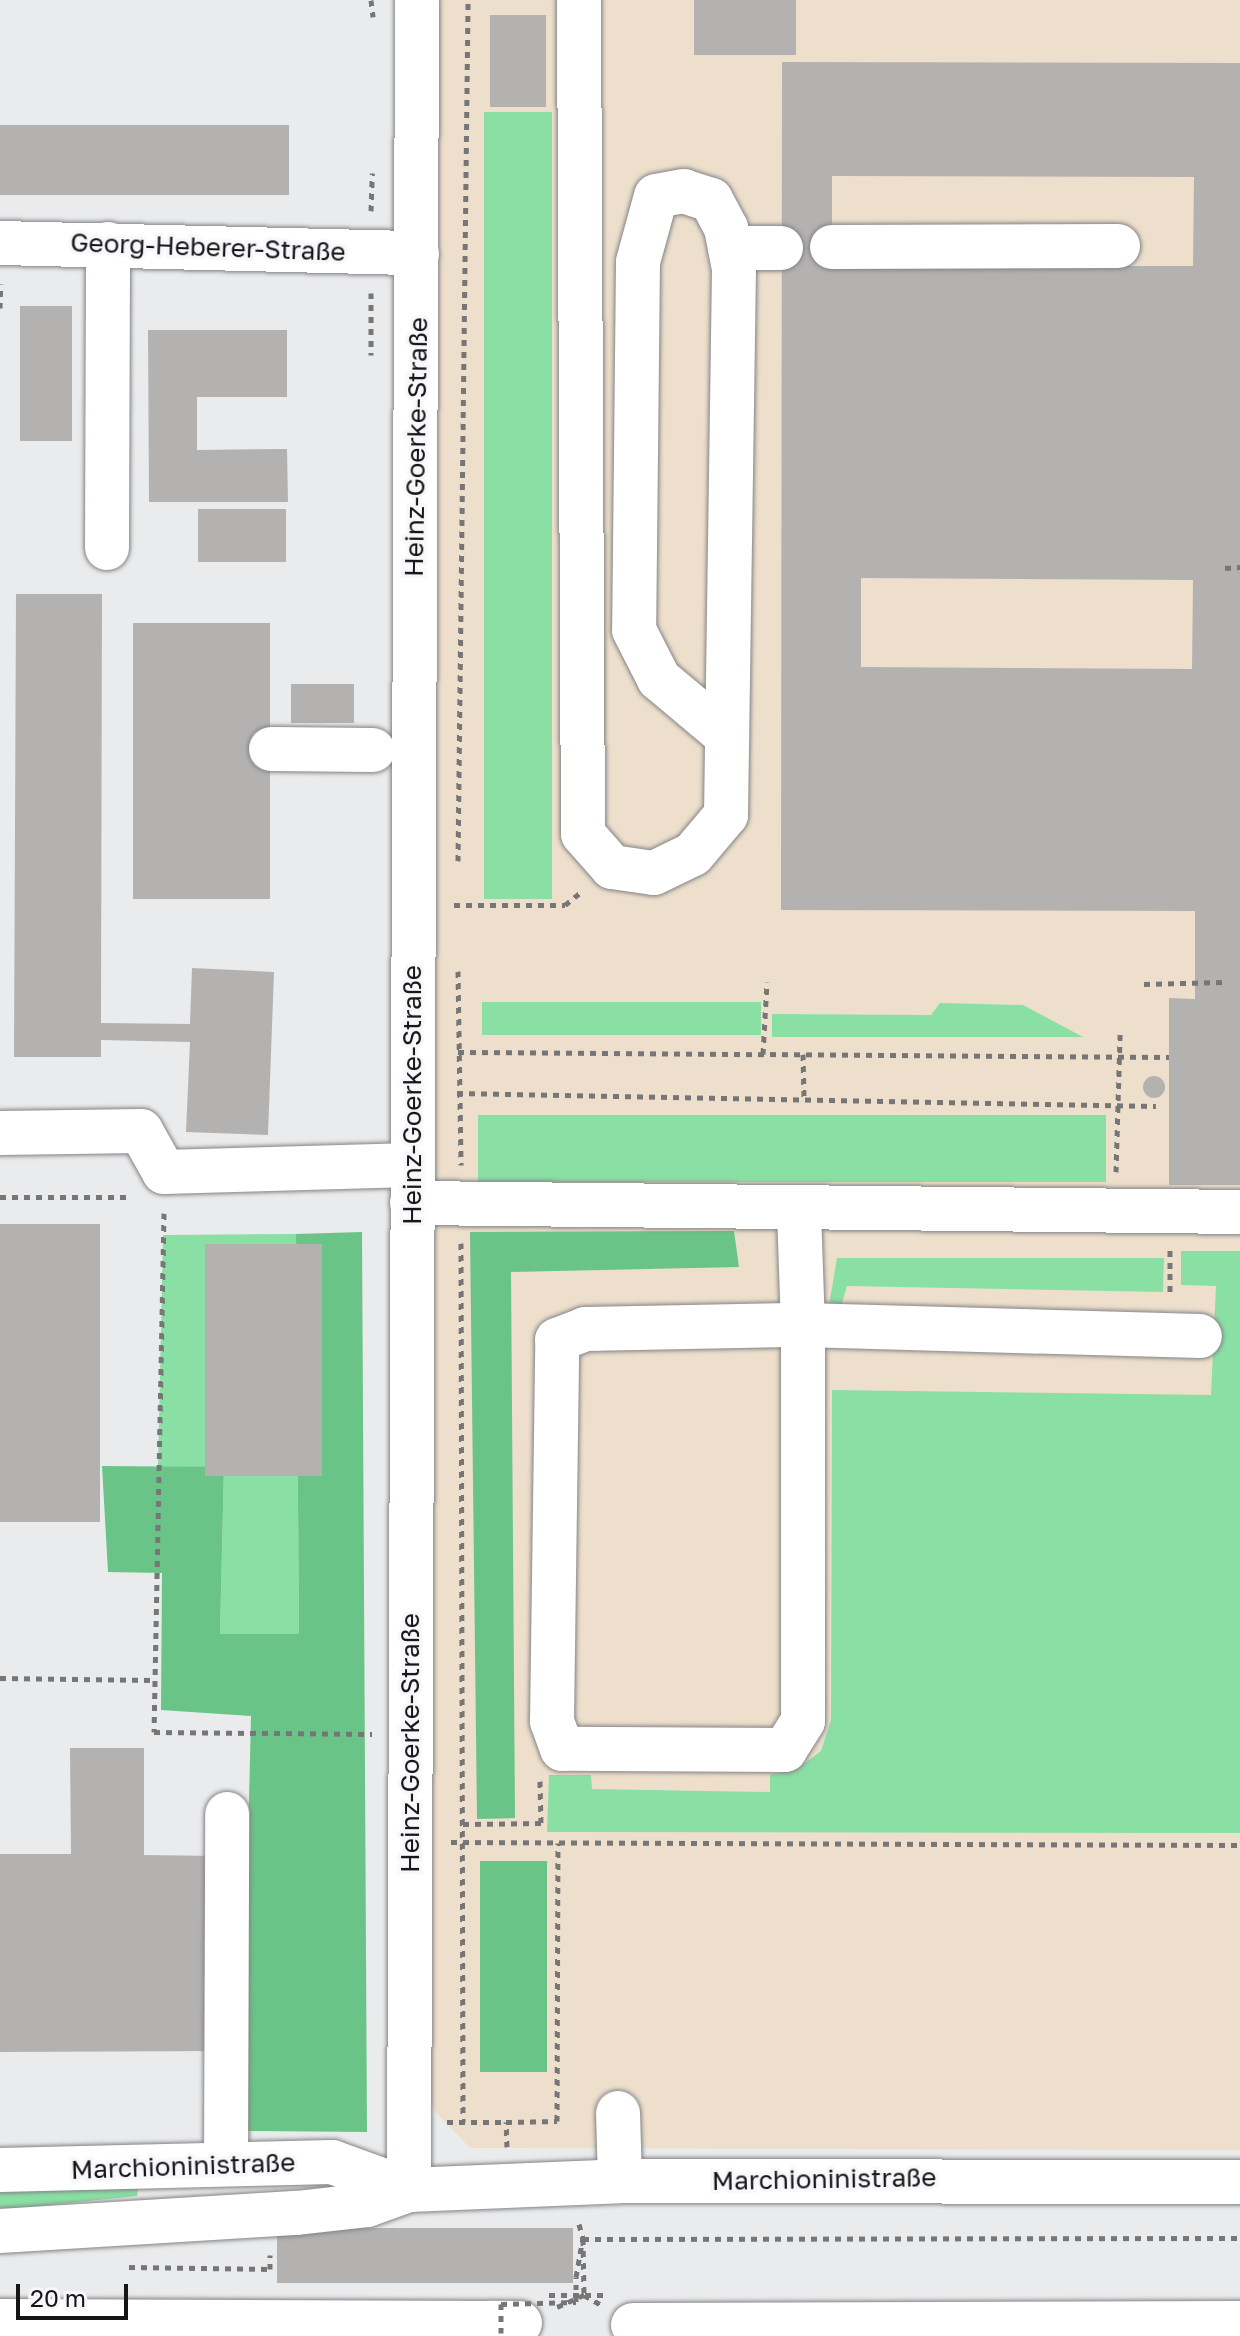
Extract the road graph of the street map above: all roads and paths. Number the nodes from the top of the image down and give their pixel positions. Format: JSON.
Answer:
{"nodes":[{"id":1,"x":417,"y":0,"type":"edge"},
{"id":2,"x":468,"y":0,"type":"edge"},
{"id":3,"x":579,"y":0,"type":"edge"},
{"id":4,"x":0,"y":243,"type":"edge"},
{"id":5,"x":108,"y":244,"type":"junction"},
{"id":6,"x":1118,"y":246,"type":"dead end"},
{"id":7,"x":832,"y":247,"type":"dead end"},
{"id":8,"x":730,"y":248,"type":"junction"},
{"id":9,"x":781,"y":248,"type":"dead end"},
{"id":10,"x":417,"y":253,"type":"junction"},
{"id":11,"x":107,"y":548,"type":"dead end"},
{"id":12,"x":1240,"y":567,"type":"edge"},
{"id":13,"x":1225,"y":568,"type":"dead end"},
{"id":14,"x":727,"y":736,"type":"junction"},
{"id":15,"x":271,"y":749,"type":"dead end"},
{"id":16,"x":373,"y":750,"type":"dead end"},
{"id":17,"x":612,"y":867,"type":"junction"},
{"id":18,"x":457,"y":877,"type":"dead end"},
{"id":19,"x":456,"y":891,"type":"dead end"},
{"id":20,"x":447,"y":905,"type":"dead end"},
{"id":21,"x":455,"y":905,"type":"junction"},
{"id":22,"x":456,"y":921,"type":"dead end"},
{"id":23,"x":458,"y":967,"type":"dead end"},
{"id":24,"x":767,"y":982,"type":"dead end"},
{"id":25,"x":1223,"y":982,"type":"dead end"},
{"id":26,"x":1144,"y":984,"type":"dead end"},
{"id":27,"x":1120,"y":1034,"type":"dead end"},
{"id":28,"x":412,"y":1037,"type":"junction"},
{"id":29,"x":459,"y":1052,"type":"junction"},
{"id":30,"x":763,"y":1054,"type":"junction"},
{"id":31,"x":803,"y":1054,"type":"junction"},
{"id":32,"x":1118,"y":1057,"type":"junction"},
{"id":33,"x":1169,"y":1057,"type":"dead end"},
{"id":34,"x":412,"y":1093,"type":"junction"},
{"id":35,"x":459,"y":1093,"type":"junction"},
{"id":36,"x":804,"y":1098,"type":"junction"},
{"id":37,"x":1116,"y":1102,"type":"junction"},
{"id":38,"x":1156,"y":1106,"type":"dead end"},
{"id":39,"x":0,"y":1133,"type":"edge"},
{"id":40,"x":164,"y":1172,"type":"junction"},
{"id":41,"x":412,"y":1184,"type":"junction"},
{"id":42,"x":1116,"y":1187,"type":"dead end"},
{"id":43,"x":461,"y":1204,"type":"junction"},
{"id":44,"x":799,"y":1212,"type":"junction"},
{"id":45,"x":1240,"y":1212,"type":"edge"},
{"id":46,"x":1171,"y":1213,"type":"junction"},
{"id":47,"x":803,"y":1325,"type":"junction"},
{"id":48,"x":1185,"y":1336,"type":"joint"},
{"id":49,"x":0,"y":1678,"type":"edge"},
{"id":50,"x":154,"y":1680,"type":"junction"},
{"id":51,"x":410,"y":1734,"type":"junction"},
{"id":52,"x":227,"y":1814,"type":"dead end"},
{"id":53,"x":532,"y":1823,"type":"dead end"},
{"id":54,"x":463,"y":1824,"type":"junction"},
{"id":55,"x":478,"y":1842,"type":"dead end"},
{"id":56,"x":558,"y":1843,"type":"junction"},
{"id":57,"x":1240,"y":1845,"type":"edge"},
{"id":58,"x":618,"y":2113,"type":"dead end"},
{"id":59,"x":463,"y":2122,"type":"dead end"},
{"id":60,"x":226,"y":2164,"type":"junction"},
{"id":61,"x":0,"y":2170,"type":"edge"},
{"id":62,"x":620,"y":2181,"type":"junction"},
{"id":63,"x":1240,"y":2182,"type":"edge"},
{"id":64,"x":507,"y":2186,"type":"junction"},
{"id":65,"x":409,"y":2190,"type":"junction"},
{"id":66,"x":567,"y":2224,"type":"dead end"},
{"id":67,"x":0,"y":2231,"type":"edge"},
{"id":68,"x":1240,"y":2238,"type":"edge"},
{"id":69,"x":583,"y":2239,"type":"junction"},
{"id":70,"x":584,"y":2295,"type":"junction"},
{"id":71,"x":0,"y":2321,"type":"edge"},
{"id":72,"x":1240,"y":2323,"type":"edge"},
{"id":73,"x":633,"y":2325,"type":"joint"},
{"id":74,"x":510,"y":2328,"type":"junction"}],
"edges":[{"from":1,"to":10,"type":"street","name":"Heinz-Goerke-Straße"},
{"from":2,"to":18,"type":"path"},
{"from":3,"to":17,"type":"street"},
{"from":4,"to":5,"type":"street","name":"Georg-Heberer-Straße"},
{"from":5,"to":10,"type":"street","name":"Georg-Heberer-Straße"},
{"from":5,"to":11,"type":"street"},
{"from":6,"to":7,"type":"street"},
{"from":8,"to":9,"type":"street"},
{"from":8,"to":14,"type":"street"},
{"from":8,"to":14,"type":"street"},
{"from":10,"to":28,"type":"street","name":"Heinz-Goerke-Straße"},
{"from":12,"to":13,"type":"path"},
{"from":14,"to":17,"type":"street"},
{"from":15,"to":16,"type":"street"},
{"from":17,"to":21,"type":"path"},
{"from":19,"to":21,"type":"path"},
{"from":20,"to":21,"type":"path"},
{"from":21,"to":22,"type":"path"},
{"from":23,"to":29,"type":"path"},
{"from":24,"to":30,"type":"path"},
{"from":25,"to":26,"type":"path"},
{"from":27,"to":32,"type":"path"},
{"from":28,"to":29,"type":"path"},
{"from":28,"to":34,"type":"street","name":"Heinz-Goerke-Straße"},
{"from":29,"to":30,"type":"path"},
{"from":29,"to":35,"type":"path"},
{"from":30,"to":31,"type":"path"},
{"from":31,"to":32,"type":"path"},
{"from":31,"to":36,"type":"path"},
{"from":32,"to":33,"type":"path"},
{"from":32,"to":37,"type":"path"},
{"from":34,"to":35,"type":"path"},
{"from":34,"to":41,"type":"street","name":"Heinz-Goerke-Straße"},
{"from":35,"to":36,"type":"path"},
{"from":35,"to":43,"type":"path"},
{"from":36,"to":37,"type":"path"},
{"from":37,"to":38,"type":"path"},
{"from":37,"to":42,"type":"path"},
{"from":39,"to":40,"type":"street"},
{"from":40,"to":41,"type":"street"},
{"from":40,"to":50,"type":"path"},
{"from":41,"to":43,"type":"street"},
{"from":41,"to":51,"type":"street","name":"Heinz-Goerke-Straße"},
{"from":43,"to":44,"type":"street"},
{"from":43,"to":54,"type":"path"},
{"from":44,"to":46,"type":"street"},
{"from":44,"to":47,"type":"street"},
{"from":45,"to":46,"type":"street"},
{"from":46,"to":48,"type":"path"},
{"from":47,"to":47,"type":"street"},
{"from":47,"to":48,"type":"street"},
{"from":49,"to":50,"type":"path"},
{"from":50,"to":51,"type":"path"},
{"from":51,"to":65,"type":"street","name":"Heinz-Goerke-Straße"},
{"from":52,"to":60,"type":"street"},
{"from":53,"to":54,"type":"path"},
{"from":54,"to":59,"type":"path"},
{"from":55,"to":56,"type":"path"},
{"from":56,"to":57,"type":"path"},
{"from":56,"to":64,"type":"path"},
{"from":58,"to":62,"type":"street"},
{"from":60,"to":61,"type":"street","name":"Marchioninistraße"},
{"from":60,"to":65,"type":"street","name":"Marchioninistraße"},
{"from":62,"to":63,"type":"street","name":"Marchioninistraße"},
{"from":62,"to":64,"type":"street","name":"Marchioninistraße"},
{"from":64,"to":65,"type":"street","name":"Marchioninistraße"},
{"from":65,"to":67,"type":"street","name":"Marchioninistraße"},
{"from":66,"to":69,"type":"path"},
{"from":68,"to":69,"type":"path"},
{"from":69,"to":70,"type":"path"},
{"from":69,"to":74,"type":"path","bridge":true},
{"from":70,"to":73,"type":"path"},
{"from":70,"to":74,"type":"path"},
{"from":71,"to":74,"type":"street"},
{"from":72,"to":73,"type":"street"}]}
